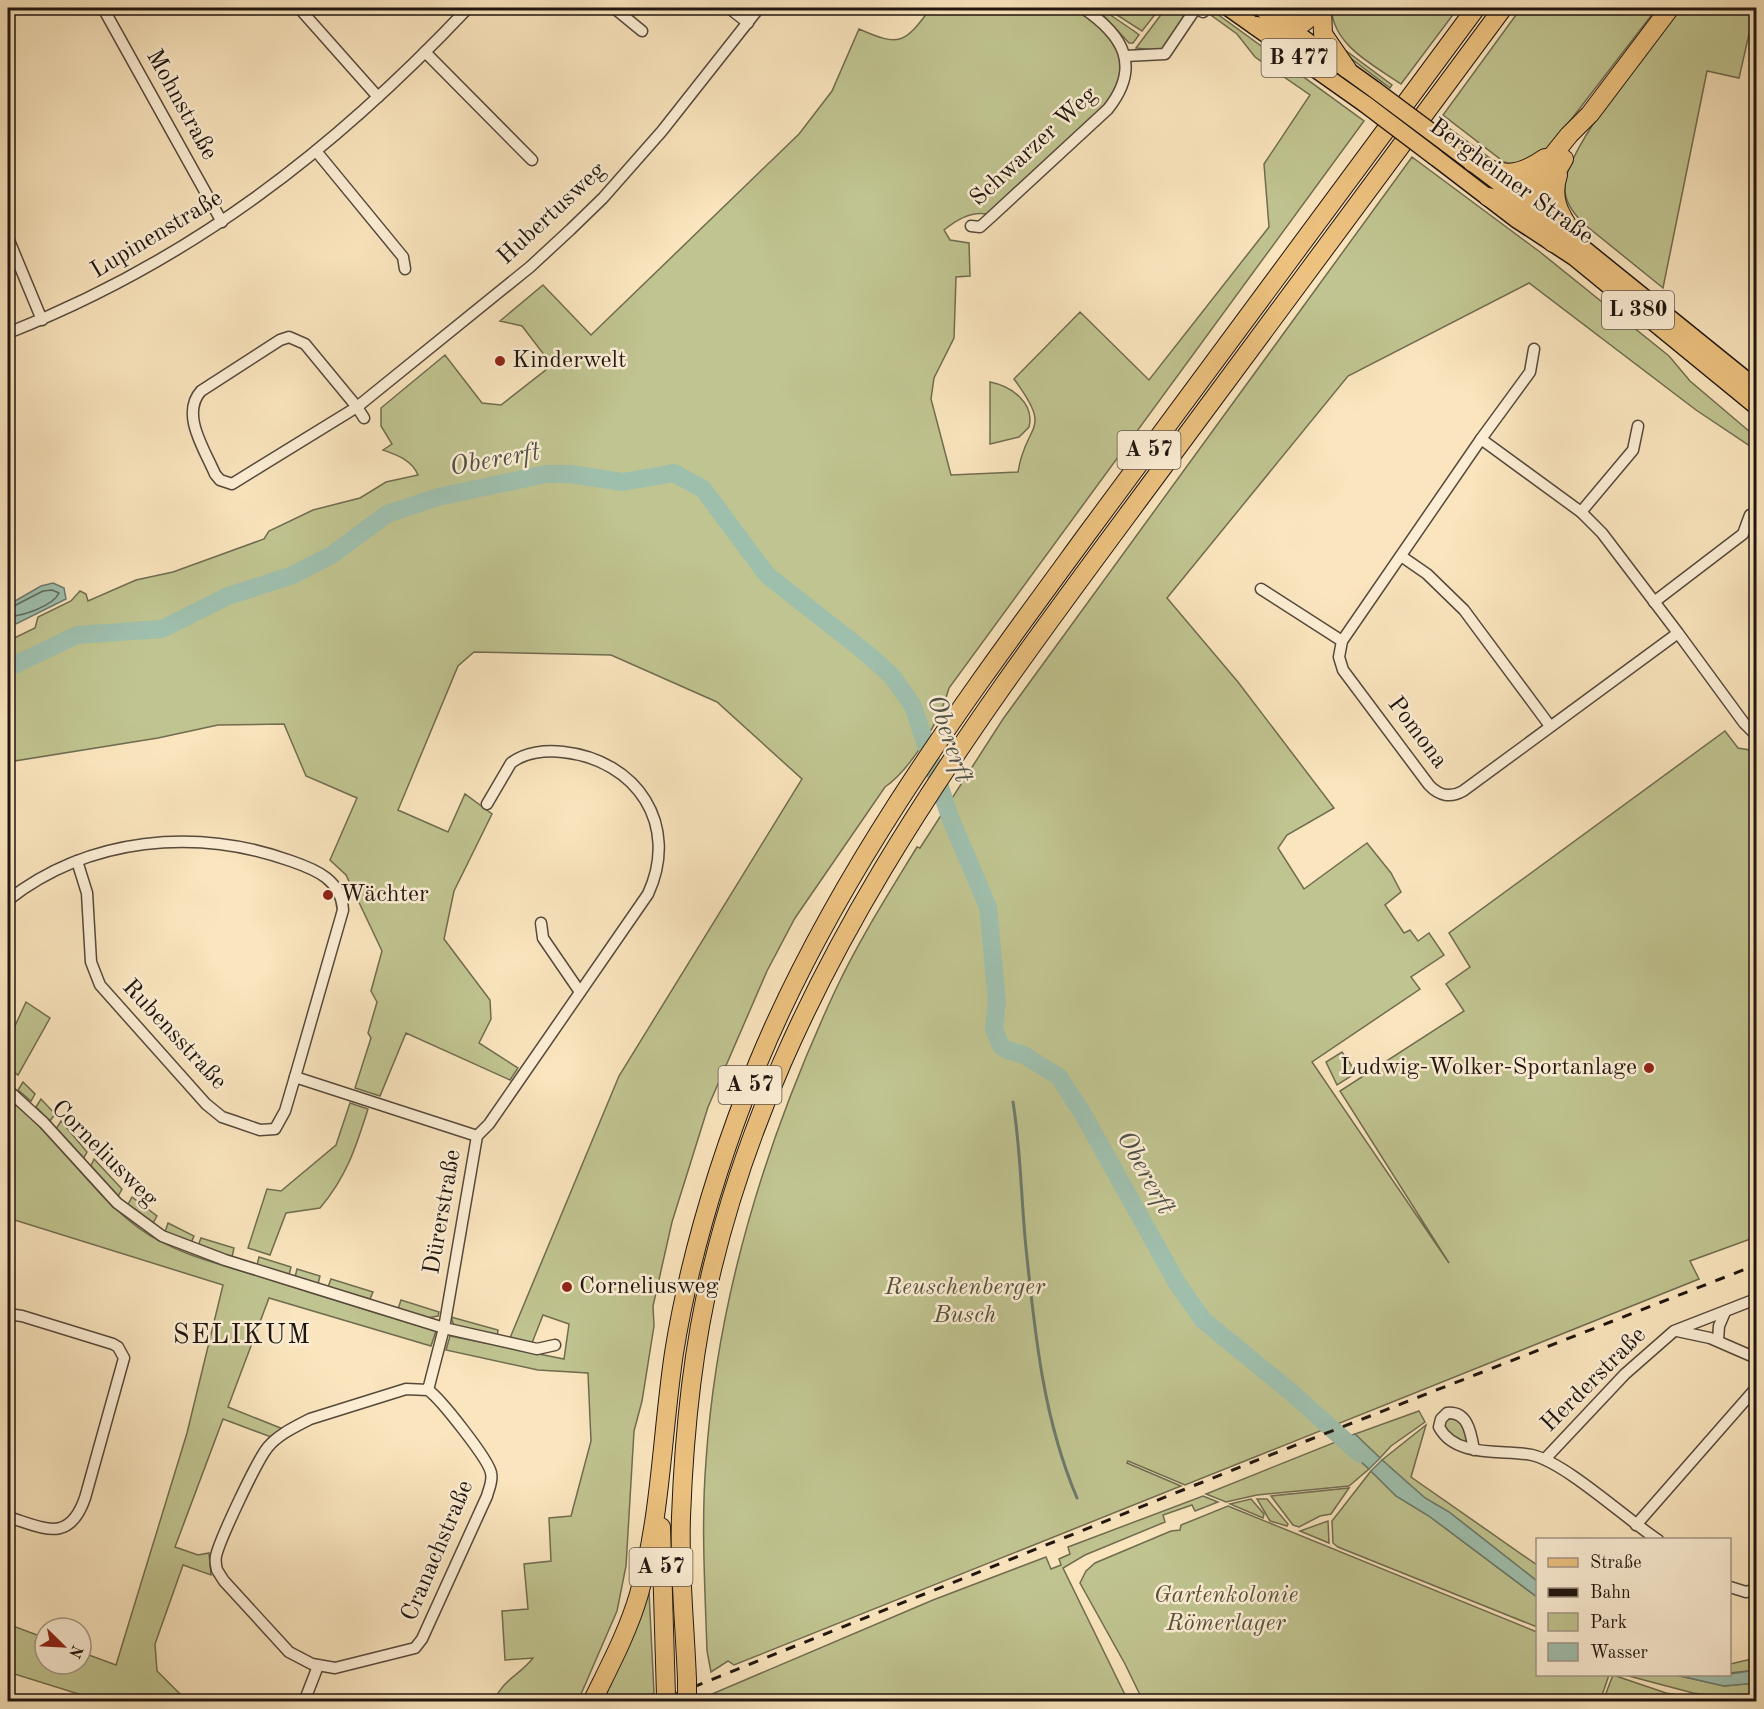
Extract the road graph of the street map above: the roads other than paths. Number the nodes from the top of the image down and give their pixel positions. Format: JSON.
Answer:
{"nodes":[{"id":1,"x":103,"y":8,"type":"edge"},
{"id":2,"x":299,"y":8,"type":"edge"},
{"id":3,"x":468,"y":8,"type":"edge"},
{"id":4,"x":614,"y":8,"type":"edge"},
{"id":5,"x":729,"y":8,"type":"edge"},
{"id":6,"x":759,"y":8,"type":"edge"},
{"id":7,"x":1083,"y":8,"type":"edge"},
{"id":8,"x":1229,"y":8,"type":"edge"},
{"id":9,"x":1261,"y":8,"type":"edge"},
{"id":10,"x":1300,"y":8,"type":"edge"},
{"id":11,"x":1319,"y":8,"type":"edge"},
{"id":12,"x":1476,"y":8,"type":"edge"},
{"id":13,"x":1503,"y":8,"type":"edge"},
{"id":14,"x":1670,"y":8,"type":"edge"},
{"id":15,"x":1203,"y":12,"type":"dead end"},
{"id":16,"x":748,"y":23,"type":"junction"},
{"id":17,"x":1256,"y":26,"type":"junction"},
{"id":18,"x":1289,"y":28,"type":"junction"},
{"id":19,"x":642,"y":32,"type":"dead end"},
{"id":20,"x":425,"y":52,"type":"junction"},
{"id":21,"x":1290,"y":52,"type":"junction"},
{"id":22,"x":1125,"y":56,"type":"junction"},
{"id":23,"x":1347,"y":69,"type":"junction"},
{"id":24,"x":378,"y":97,"type":"junction"},
{"id":25,"x":1370,"y":97,"type":"junction"},
{"id":26,"x":1410,"y":116,"type":"joint"},
{"id":27,"x":1398,"y":129,"type":"joint"},
{"id":28,"x":316,"y":151,"type":"junction"},
{"id":29,"x":1559,"y":158,"type":"junction"},
{"id":30,"x":532,"y":160,"type":"dead end"},
{"id":31,"x":1472,"y":162,"type":"junction"},
{"id":32,"x":1488,"y":197,"type":"junction"},
{"id":33,"x":1526,"y":203,"type":"junction"},
{"id":34,"x":222,"y":222,"type":"junction"},
{"id":35,"x":971,"y":226,"type":"dead end"},
{"id":36,"x":8,"y":238,"type":"edge"},
{"id":37,"x":1554,"y":243,"type":"junction"},
{"id":38,"x":1581,"y":247,"type":"junction"},
{"id":39,"x":405,"y":269,"type":"dead end"},
{"id":40,"x":42,"y":320,"type":"junction"},
{"id":41,"x":8,"y":333,"type":"edge"},
{"id":42,"x":1534,"y":349,"type":"dead end"},
{"id":43,"x":1756,"y":388,"type":"edge"},
{"id":44,"x":1756,"y":406,"type":"edge"},
{"id":45,"x":357,"y":407,"type":"junction"},
{"id":46,"x":364,"y":418,"type":"dead end"},
{"id":47,"x":1638,"y":426,"type":"dead end"},
{"id":48,"x":1481,"y":439,"type":"junction"},
{"id":49,"x":1581,"y":512,"type":"junction"},
{"id":50,"x":1750,"y":514,"type":"dead end"},
{"id":51,"x":1401,"y":556,"type":"junction"},
{"id":52,"x":1261,"y":589,"type":"dead end"},
{"id":53,"x":1654,"y":602,"type":"junction"},
{"id":54,"x":1677,"y":633,"type":"junction"},
{"id":55,"x":1342,"y":641,"type":"junction"},
{"id":56,"x":1550,"y":726,"type":"junction"},
{"id":57,"x":1756,"y":735,"type":"edge"},
{"id":58,"x":487,"y":804,"type":"dead end"},
{"id":59,"x":77,"y":861,"type":"junction"},
{"id":60,"x":8,"y":900,"type":"edge"},
{"id":61,"x":541,"y":923,"type":"dead end"},
{"id":62,"x":580,"y":992,"type":"junction"},
{"id":63,"x":295,"y":1077,"type":"junction"},
{"id":64,"x":8,"y":1090,"type":"edge"},
{"id":65,"x":477,"y":1136,"type":"junction"},
{"id":66,"x":1756,"y":1299,"type":"edge"},
{"id":67,"x":1725,"y":1312,"type":"junction"},
{"id":68,"x":8,"y":1314,"type":"edge"},
{"id":69,"x":444,"y":1328,"type":"junction"},
{"id":70,"x":1674,"y":1331,"type":"junction"},
{"id":71,"x":1718,"y":1340,"type":"junction"},
{"id":72,"x":555,"y":1345,"type":"dead end"},
{"id":73,"x":1756,"y":1358,"type":"edge"},
{"id":74,"x":1756,"y":1388,"type":"edge"},
{"id":75,"x":428,"y":1390,"type":"junction"},
{"id":76,"x":663,"y":1446,"type":"junction"},
{"id":77,"x":1474,"y":1450,"type":"dead end"},
{"id":78,"x":1545,"y":1459,"type":"junction"},
{"id":79,"x":8,"y":1517,"type":"edge"},
{"id":80,"x":1636,"y":1525,"type":"junction"},
{"id":81,"x":1656,"y":1538,"type":"edge"},
{"id":82,"x":1731,"y":1587,"type":"edge"},
{"id":83,"x":1756,"y":1589,"type":"edge"},
{"id":84,"x":318,"y":1666,"type":"junction"},
{"id":85,"x":666,"y":1695,"type":"edge"},
{"id":86,"x":304,"y":1701,"type":"edge"},
{"id":87,"x":592,"y":1701,"type":"edge"},
{"id":88,"x":687,"y":1701,"type":"edge"}],
"edges":[{"from":1,"to":34,"type":"street","name":"Mohnstraße"},
{"from":2,"to":24,"type":"street"},
{"from":3,"to":20,"type":"street","name":"Lupinenstraße"},
{"from":4,"to":19,"type":"street"},
{"from":5,"to":16,"type":"street"},
{"from":6,"to":16,"type":"street","name":"Hubertusweg"},
{"from":7,"to":22,"type":"street"},
{"from":8,"to":17,"type":"main road","name":"Bergheimer Straße","number":"B 477"},
{"from":9,"to":18,"type":"main road","name":"Bergheimer Straße","number":"B 477"},
{"from":10,"to":18,"type":"highway"},
{"from":11,"to":18,"type":"highway"},
{"from":11,"to":23,"type":"highway"},
{"from":12,"to":76,"type":"highway","number":"A 57"},
{"from":13,"to":88,"type":"highway","number":"A 57","bridge":true},
{"from":14,"to":29,"type":"highway"},
{"from":15,"to":22,"type":"street"},
{"from":16,"to":45,"type":"street","name":"Hubertusweg"},
{"from":17,"to":18,"type":"highway"},
{"from":17,"to":21,"type":"main road","name":"Bergheimer Straße","number":"B 477"},
{"from":18,"to":21,"type":"highway"},
{"from":18,"to":23,"type":"main road","name":"Bergheimer Straße","number":"B 477"},
{"from":20,"to":24,"type":"street","name":"Lupinenstraße"},
{"from":20,"to":30,"type":"street"},
{"from":21,"to":25,"type":"main road","name":"Bergheimer Straße","number":"B 477"},
{"from":22,"to":35,"type":"street","name":"Schwarzer Weg"},
{"from":23,"to":25,"type":"main road","name":"Bergheimer Straße","number":"B 477"},
{"from":24,"to":28,"type":"street","name":"Lupinenstraße"},
{"from":25,"to":26,"type":"main road","name":"Bergheimer Straße","number":"B 477","bridge":true},
{"from":25,"to":27,"type":"main road","name":"Bergheimer Straße","number":"B 477","bridge":true},
{"from":26,"to":31,"type":"main road","name":"Bergheimer Straße","number":"L 380","bridge":true},
{"from":27,"to":32,"type":"main road","name":"Bergheimer Straße","number":"L 380","bridge":true},
{"from":28,"to":34,"type":"street","name":"Lupinenstraße"},
{"from":28,"to":39,"type":"street"},
{"from":29,"to":31,"type":"highway"},
{"from":29,"to":33,"type":"highway"},
{"from":29,"to":38,"type":"highway"},
{"from":31,"to":33,"type":"main road","name":"Bergheimer Straße","number":"L 380"},
{"from":32,"to":33,"type":"highway"},
{"from":32,"to":37,"type":"main road","name":"Bergheimer Straße","number":"L 380"},
{"from":33,"to":37,"type":"highway"},
{"from":33,"to":38,"type":"main road","name":"Bergheimer Straße","number":"L 380"},
{"from":34,"to":40,"type":"street","name":"Lupinenstraße"},
{"from":36,"to":40,"type":"street"},
{"from":37,"to":44,"type":"main road","name":"Bergheimer Straße","number":"L 380"},
{"from":38,"to":43,"type":"main road","name":"Bergheimer Straße","number":"L 380"},
{"from":40,"to":41,"type":"street","name":"Lupinenstraße"},
{"from":42,"to":48,"type":"street"},
{"from":45,"to":45,"type":"street","name":"Hubertusweg"},
{"from":45,"to":46,"type":"street","name":"Hubertusweg"},
{"from":47,"to":49,"type":"street"},
{"from":48,"to":49,"type":"street"},
{"from":48,"to":51,"type":"street"},
{"from":49,"to":53,"type":"street"},
{"from":50,"to":53,"type":"street"},
{"from":51,"to":55,"type":"street"},
{"from":51,"to":56,"type":"street"},
{"from":52,"to":55,"type":"street"},
{"from":53,"to":54,"type":"street"},
{"from":54,"to":56,"type":"street","name":"Pomona"},
{"from":54,"to":57,"type":"street"},
{"from":55,"to":56,"type":"street","name":"Pomona"},
{"from":58,"to":62,"type":"street","name":"Dürerstraße"},
{"from":59,"to":60,"type":"street","name":"Rubensstraße"},
{"from":59,"to":63,"type":"street","name":"Rubensstraße"},
{"from":59,"to":63,"type":"street","name":"Rubensstraße"},
{"from":61,"to":62,"type":"street"},
{"from":62,"to":65,"type":"street","name":"Dürerstraße"},
{"from":63,"to":65,"type":"street"},
{"from":64,"to":69,"type":"street","name":"Corneliusweg"},
{"from":65,"to":69,"type":"street","name":"Dürerstraße"},
{"from":66,"to":67,"type":"street"},
{"from":67,"to":70,"type":"street"},
{"from":67,"to":71,"type":"street"},
{"from":68,"to":79,"type":"street"},
{"from":69,"to":72,"type":"street","name":"Corneliusweg"},
{"from":69,"to":75,"type":"street"},
{"from":70,"to":71,"type":"street"},
{"from":70,"to":78,"type":"street","name":"Herderstraße"},
{"from":71,"to":73,"type":"street"},
{"from":74,"to":80,"type":"street"},
{"from":75,"to":84,"type":"street","name":"Cranachstraße"},
{"from":75,"to":84,"type":"street","name":"Cranachstraße"},
{"from":76,"to":85,"type":"highway","number":"A 57"},
{"from":76,"to":87,"type":"highway"},
{"from":77,"to":78,"type":"street"},
{"from":78,"to":80,"type":"street"},
{"from":80,"to":81,"type":"street"},
{"from":82,"to":83,"type":"street"},
{"from":84,"to":86,"type":"street"}]}
